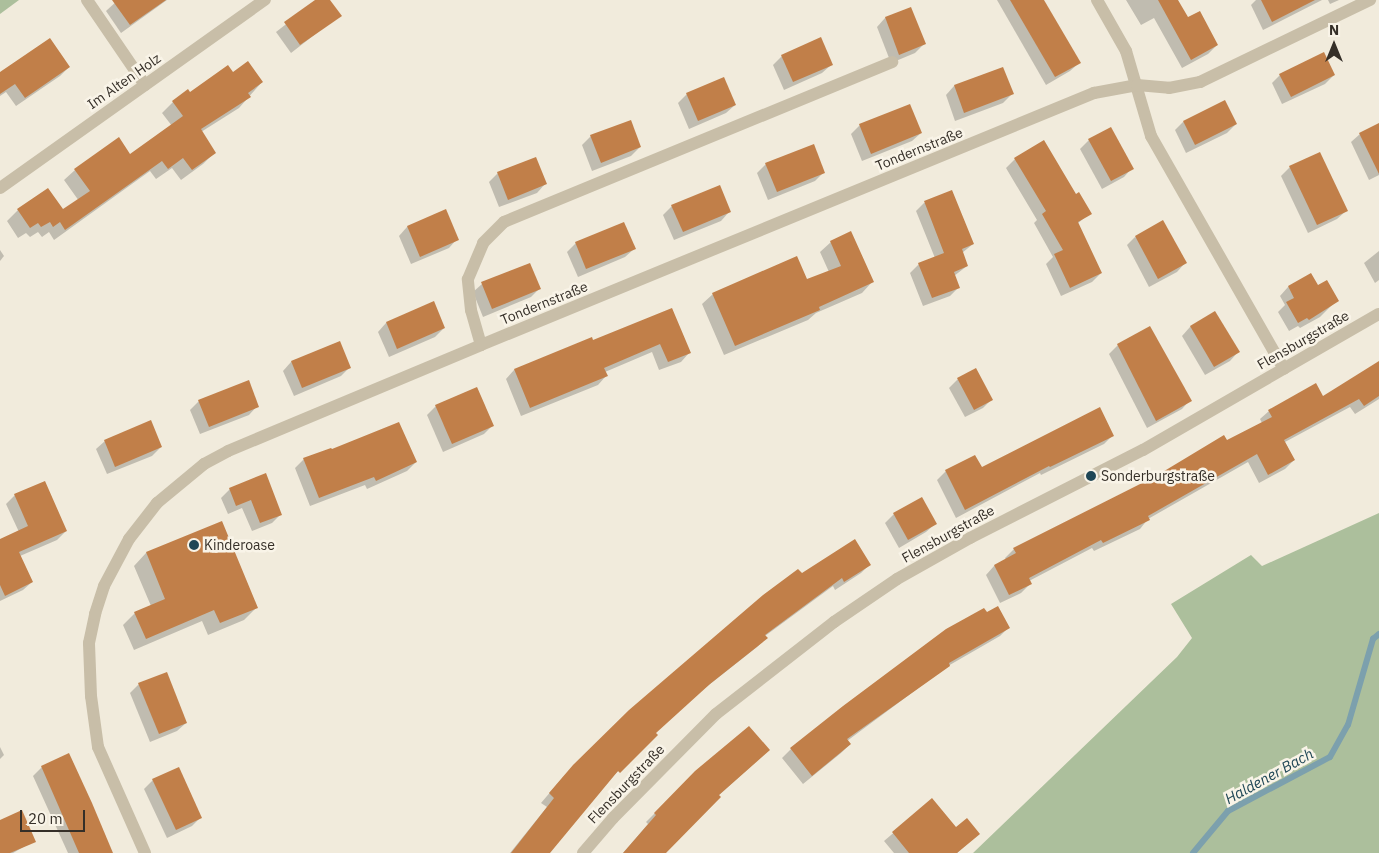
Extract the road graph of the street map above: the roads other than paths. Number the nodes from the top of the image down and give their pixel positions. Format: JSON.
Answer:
{"nodes":[{"id":1,"x":87,"y":0,"type":"edge"},
{"id":2,"x":265,"y":0,"type":"edge"},
{"id":3,"x":1097,"y":0,"type":"edge"},
{"id":4,"x":1370,"y":0,"type":"edge"},
{"id":5,"x":892,"y":62,"type":"dead end"},
{"id":6,"x":145,"y":85,"type":"junction"},
{"id":7,"x":1137,"y":85,"type":"junction"},
{"id":8,"x":0,"y":188,"type":"edge"},
{"id":9,"x":1379,"y":314,"type":"edge"},
{"id":10,"x":481,"y":345,"type":"junction"},
{"id":11,"x":1284,"y":369,"type":"junction"},
{"id":12,"x":145,"y":853,"type":"edge"},
{"id":13,"x":583,"y":853,"type":"edge"}],
"edges":[{"from":1,"to":6,"type":"street"},
{"from":2,"to":6,"type":"street","name":"Im Alten Holz"},
{"from":3,"to":7,"type":"street"},
{"from":4,"to":7,"type":"street","name":"Tondernstraße"},
{"from":5,"to":10,"type":"street"},
{"from":6,"to":8,"type":"street","name":"Im Alten Holz"},
{"from":7,"to":10,"type":"street","name":"Tondernstraße"},
{"from":7,"to":11,"type":"street"},
{"from":9,"to":11,"type":"street","name":"Flensburgstraße"},
{"from":10,"to":12,"type":"street","name":"Tondernstraße"},
{"from":11,"to":13,"type":"street","name":"Flensburgstraße"}]}
